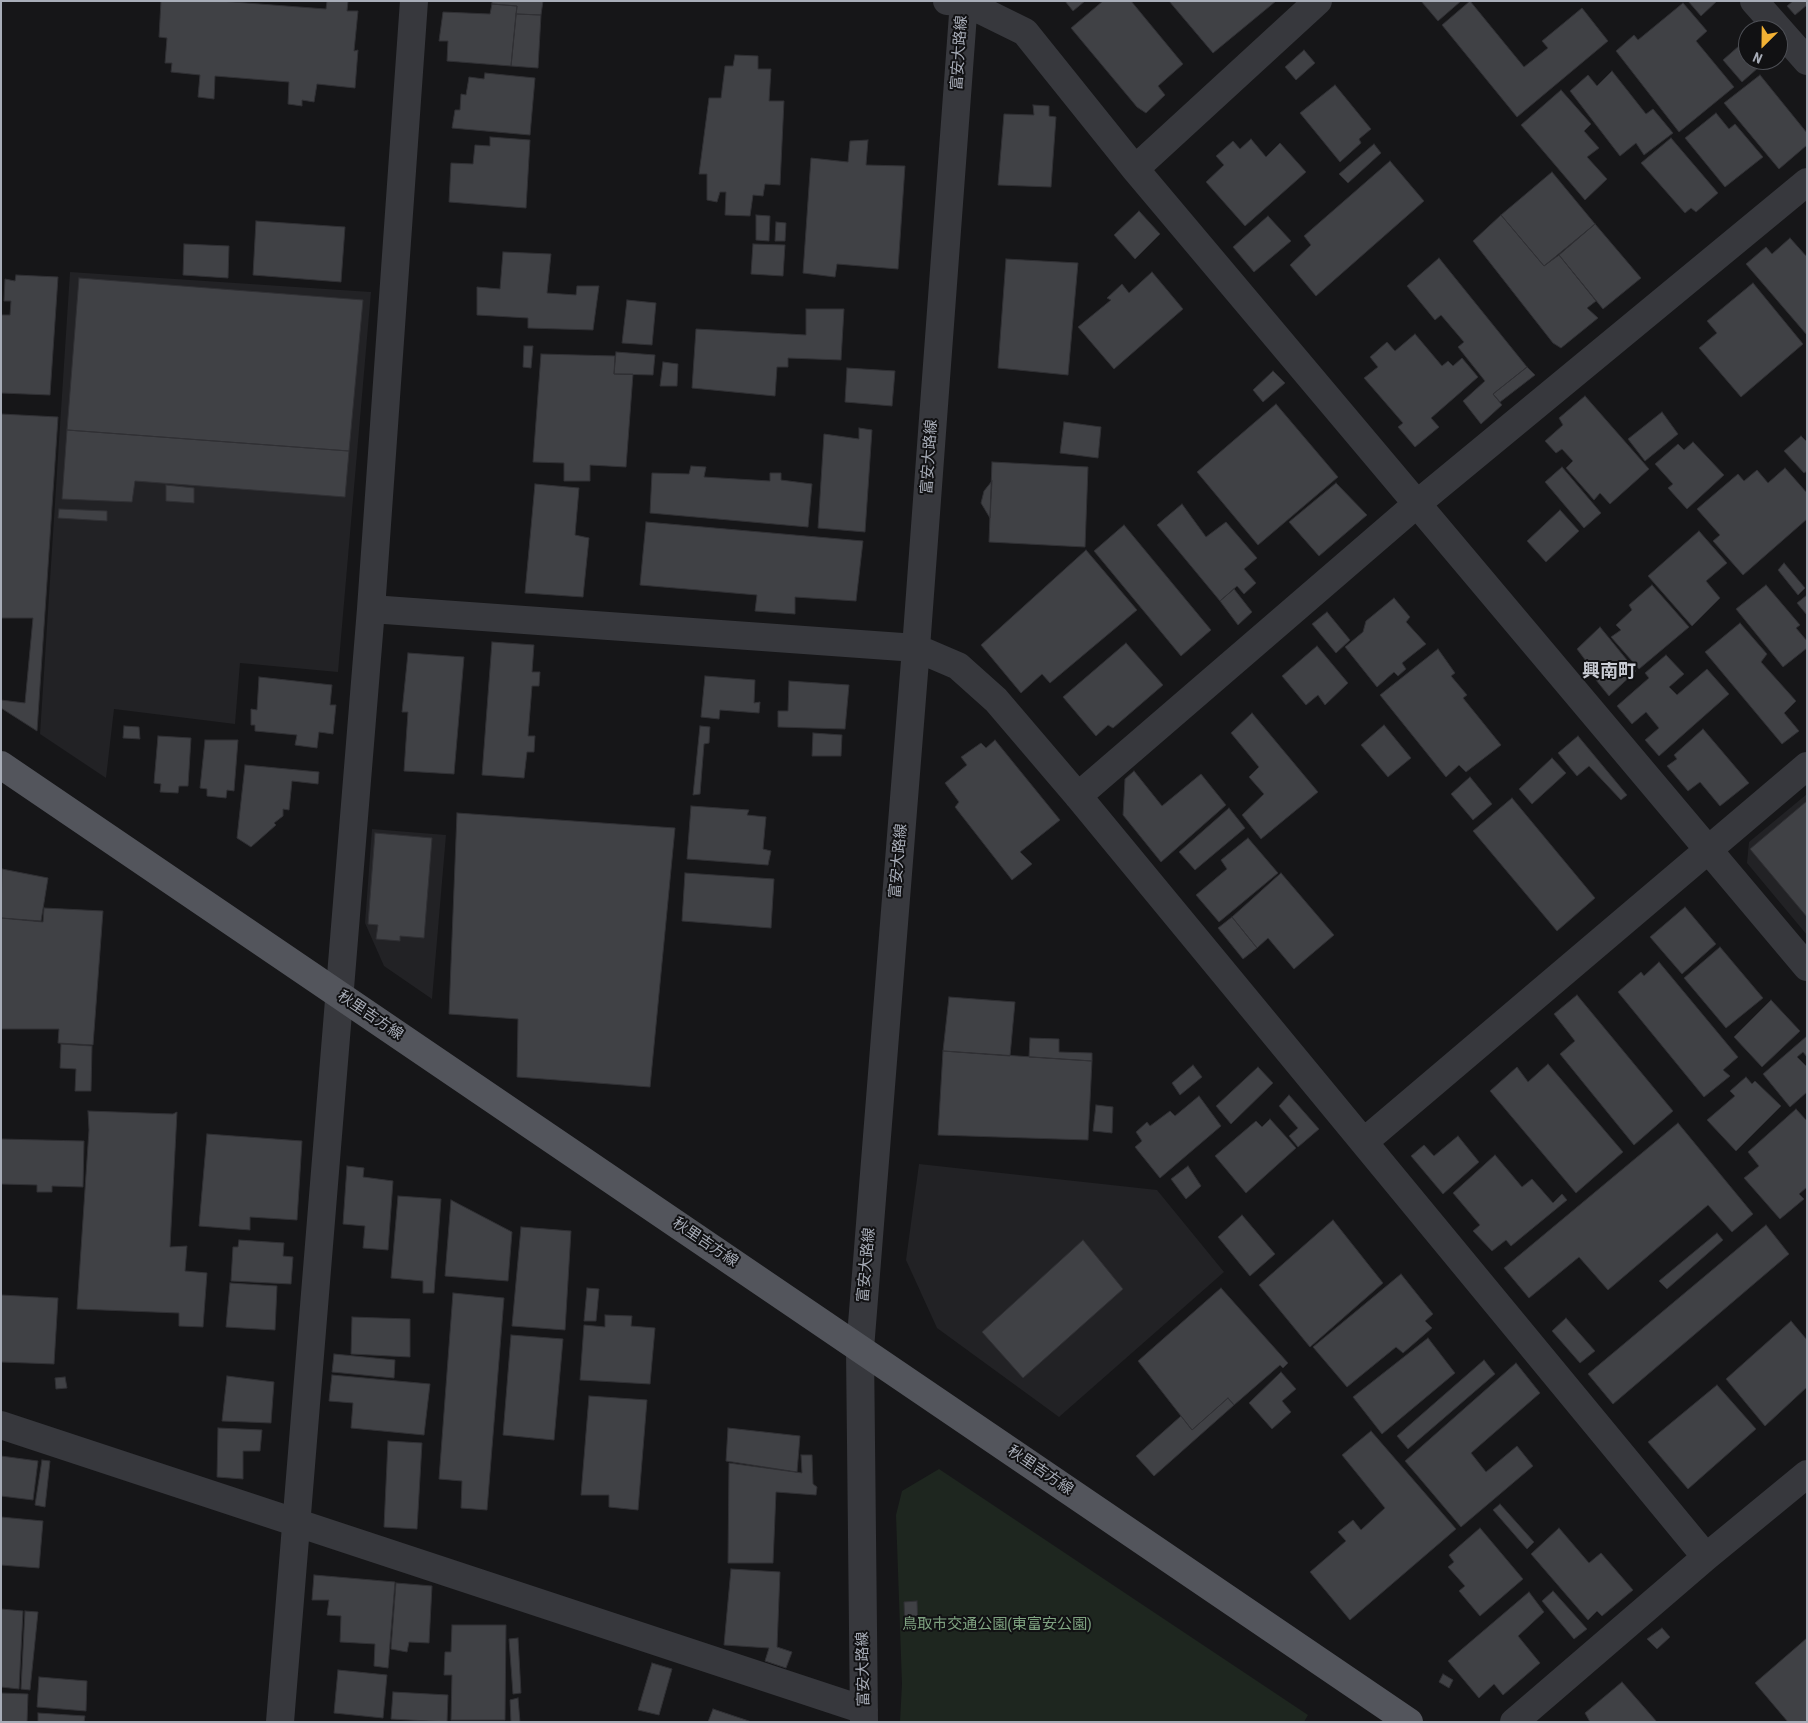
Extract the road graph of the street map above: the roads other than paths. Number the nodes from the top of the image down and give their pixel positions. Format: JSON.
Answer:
{"nodes":[{"id":1,"x":414,"y":1,"type":"edge"},
{"id":2,"x":1318,"y":1,"type":"edge"},
{"id":3,"x":1754,"y":1,"type":"edge"},
{"id":4,"x":958,"y":2,"type":"edge"},
{"id":5,"x":1807,"y":61,"type":"edge"},
{"id":6,"x":1135,"y":169,"type":"junction"},
{"id":7,"x":1807,"y":182,"type":"edge"},
{"id":8,"x":1418,"y":503,"type":"junction"},
{"id":9,"x":371,"y":609,"type":"junction"},
{"id":10,"x":916,"y":648,"type":"junction"},
{"id":11,"x":1,"y":765,"type":"edge"},
{"id":12,"x":1807,"y":766,"type":"edge"},
{"id":13,"x":1078,"y":796,"type":"junction"},
{"id":14,"x":1708,"y":849,"type":"junction"},
{"id":15,"x":1807,"y":966,"type":"edge"},
{"id":16,"x":339,"y":994,"type":"junction"},
{"id":17,"x":1365,"y":1141,"type":"junction"},
{"id":18,"x":860,"y":1349,"type":"junction"},
{"id":19,"x":1,"y":1425,"type":"edge"},
{"id":20,"x":1807,"y":1474,"type":"edge"},
{"id":21,"x":295,"y":1524,"type":"junction"},
{"id":22,"x":1706,"y":1557,"type":"junction"},
{"id":23,"x":864,"y":1716,"type":"edge"},
{"id":24,"x":280,"y":1722,"type":"edge"},
{"id":25,"x":1409,"y":1722,"type":"edge"},
{"id":26,"x":1514,"y":1722,"type":"edge"}],
"edges":[{"from":1,"to":9,"type":"street"},
{"from":2,"to":6,"type":"street"},
{"from":3,"to":5,"type":"street"},
{"from":4,"to":6,"type":"street"},
{"from":4,"to":10,"type":"street","name":"富安大路線"},
{"from":6,"to":8,"type":"street"},
{"from":7,"to":8,"type":"street"},
{"from":8,"to":13,"type":"street"},
{"from":8,"to":14,"type":"street"},
{"from":9,"to":10,"type":"street"},
{"from":9,"to":16,"type":"street"},
{"from":10,"to":13,"type":"street"},
{"from":10,"to":18,"type":"street","name":"富安大路線"},
{"from":11,"to":16,"type":"main road","name":"秋里吉方線"},
{"from":12,"to":14,"type":"street"},
{"from":13,"to":17,"type":"street"},
{"from":14,"to":15,"type":"street"},
{"from":14,"to":17,"type":"street"},
{"from":16,"to":18,"type":"main road","name":"秋里吉方線"},
{"from":16,"to":21,"type":"street"},
{"from":17,"to":22,"type":"street"},
{"from":18,"to":23,"type":"street","name":"富安大路線"},
{"from":18,"to":25,"type":"main road","name":"秋里吉方線"},
{"from":19,"to":21,"type":"street"},
{"from":20,"to":22,"type":"street"},
{"from":21,"to":23,"type":"street"},
{"from":21,"to":24,"type":"street"},
{"from":22,"to":26,"type":"street"}]}
